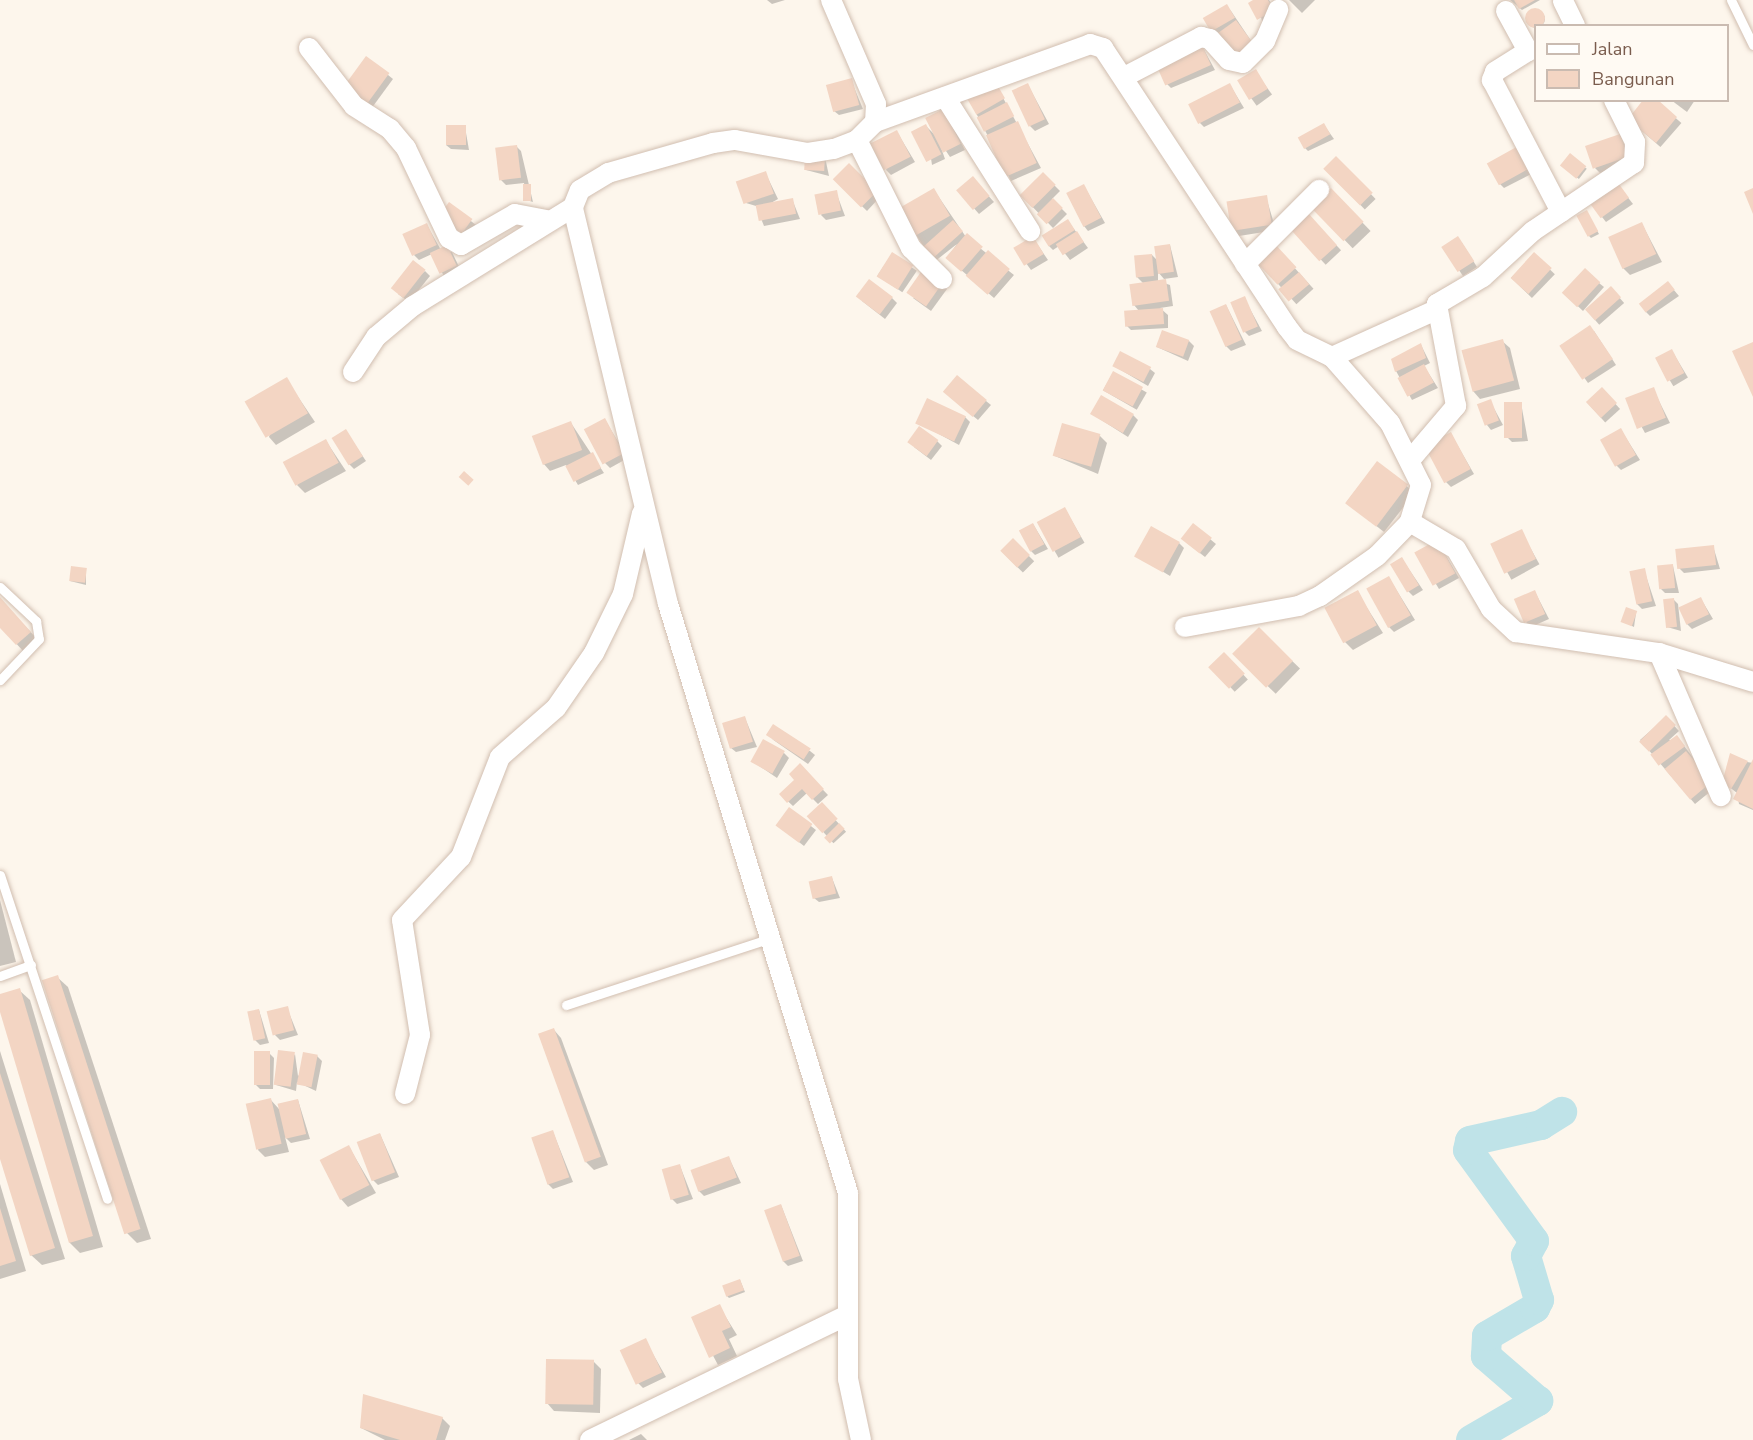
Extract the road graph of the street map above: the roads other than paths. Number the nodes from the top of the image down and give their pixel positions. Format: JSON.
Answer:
{"nodes":[{"id":1,"x":831,"y":0,"type":"edge"},
{"id":2,"x":1731,"y":0,"type":"edge"},
{"id":3,"x":1563,"y":1,"type":"edge"},
{"id":4,"x":1278,"y":10,"type":"dead end"},
{"id":5,"x":1506,"y":11,"type":"dead end"},
{"id":6,"x":1574,"y":24,"type":"edge"},
{"id":7,"x":1753,"y":45,"type":"edge"},
{"id":8,"x":309,"y":48,"type":"dead end"},
{"id":9,"x":1126,"y":76,"type":"junction"},
{"id":10,"x":945,"y":96,"type":"junction"},
{"id":11,"x":1615,"y":102,"type":"edge"},
{"id":12,"x":875,"y":122,"type":"junction"},
{"id":13,"x":857,"y":140,"type":"junction"},
{"id":14,"x":1319,"y":190,"type":"dead end"},
{"id":15,"x":573,"y":207,"type":"junction"},
{"id":16,"x":1562,"y":212,"type":"junction"},
{"id":17,"x":546,"y":220,"type":"junction"},
{"id":18,"x":1030,"y":231,"type":"dead end"},
{"id":19,"x":1245,"y":264,"type":"junction"},
{"id":20,"x":942,"y":279,"type":"dead end"},
{"id":21,"x":1436,"y":310,"type":"junction"},
{"id":22,"x":1332,"y":357,"type":"junction"},
{"id":23,"x":353,"y":372,"type":"dead end"},
{"id":24,"x":1411,"y":459,"type":"junction"},
{"id":25,"x":644,"y":502,"type":"junction"},
{"id":26,"x":1410,"y":522,"type":"junction"},
{"id":27,"x":0,"y":587,"type":"edge"},
{"id":28,"x":1185,"y":627,"type":"dead end"},
{"id":29,"x":1659,"y":653,"type":"junction"},
{"id":30,"x":0,"y":680,"type":"edge"},
{"id":31,"x":1753,"y":682,"type":"edge"},
{"id":32,"x":1721,"y":796,"type":"dead end"},
{"id":33,"x":0,"y":875,"type":"edge"},
{"id":34,"x":773,"y":937,"type":"junction"},
{"id":35,"x":31,"y":965,"type":"junction"},
{"id":36,"x":0,"y":976,"type":"edge"},
{"id":37,"x":566,"y":1005,"type":"dead end"},
{"id":38,"x":405,"y":1094,"type":"dead end"},
{"id":39,"x":106,"y":1199,"type":"dead end"},
{"id":40,"x":845,"y":1316,"type":"junction"},
{"id":41,"x":590,"y":1440,"type":"edge"},
{"id":42,"x":861,"y":1440,"type":"edge"}],
"edges":[{"from":1,"to":12,"type":"street"},
{"from":2,"to":7,"type":"lane"},
{"from":3,"to":6,"type":"street"},
{"from":4,"to":9,"type":"street"},
{"from":5,"to":16,"type":"street"},
{"from":8,"to":17,"type":"street"},
{"from":9,"to":10,"type":"street"},
{"from":9,"to":19,"type":"street"},
{"from":10,"to":12,"type":"street"},
{"from":10,"to":18,"type":"street"},
{"from":11,"to":16,"type":"street"},
{"from":12,"to":13,"type":"street"},
{"from":13,"to":15,"type":"street"},
{"from":13,"to":20,"type":"street"},
{"from":14,"to":19,"type":"street"},
{"from":15,"to":17,"type":"street"},
{"from":15,"to":25,"type":"street"},
{"from":16,"to":21,"type":"street"},
{"from":17,"to":23,"type":"street"},
{"from":19,"to":22,"type":"street"},
{"from":21,"to":22,"type":"street"},
{"from":21,"to":24,"type":"street"},
{"from":22,"to":24,"type":"street"},
{"from":24,"to":26,"type":"street"},
{"from":25,"to":34,"type":"street"},
{"from":25,"to":38,"type":"street"},
{"from":26,"to":28,"type":"street"},
{"from":26,"to":29,"type":"street"},
{"from":27,"to":30,"type":"lane"},
{"from":29,"to":31,"type":"street"},
{"from":29,"to":32,"type":"street"},
{"from":33,"to":35,"type":"lane"},
{"from":34,"to":37,"type":"lane"},
{"from":34,"to":40,"type":"street"},
{"from":35,"to":36,"type":"lane"},
{"from":35,"to":39,"type":"lane"},
{"from":40,"to":41,"type":"street"},
{"from":40,"to":42,"type":"street"}]}
